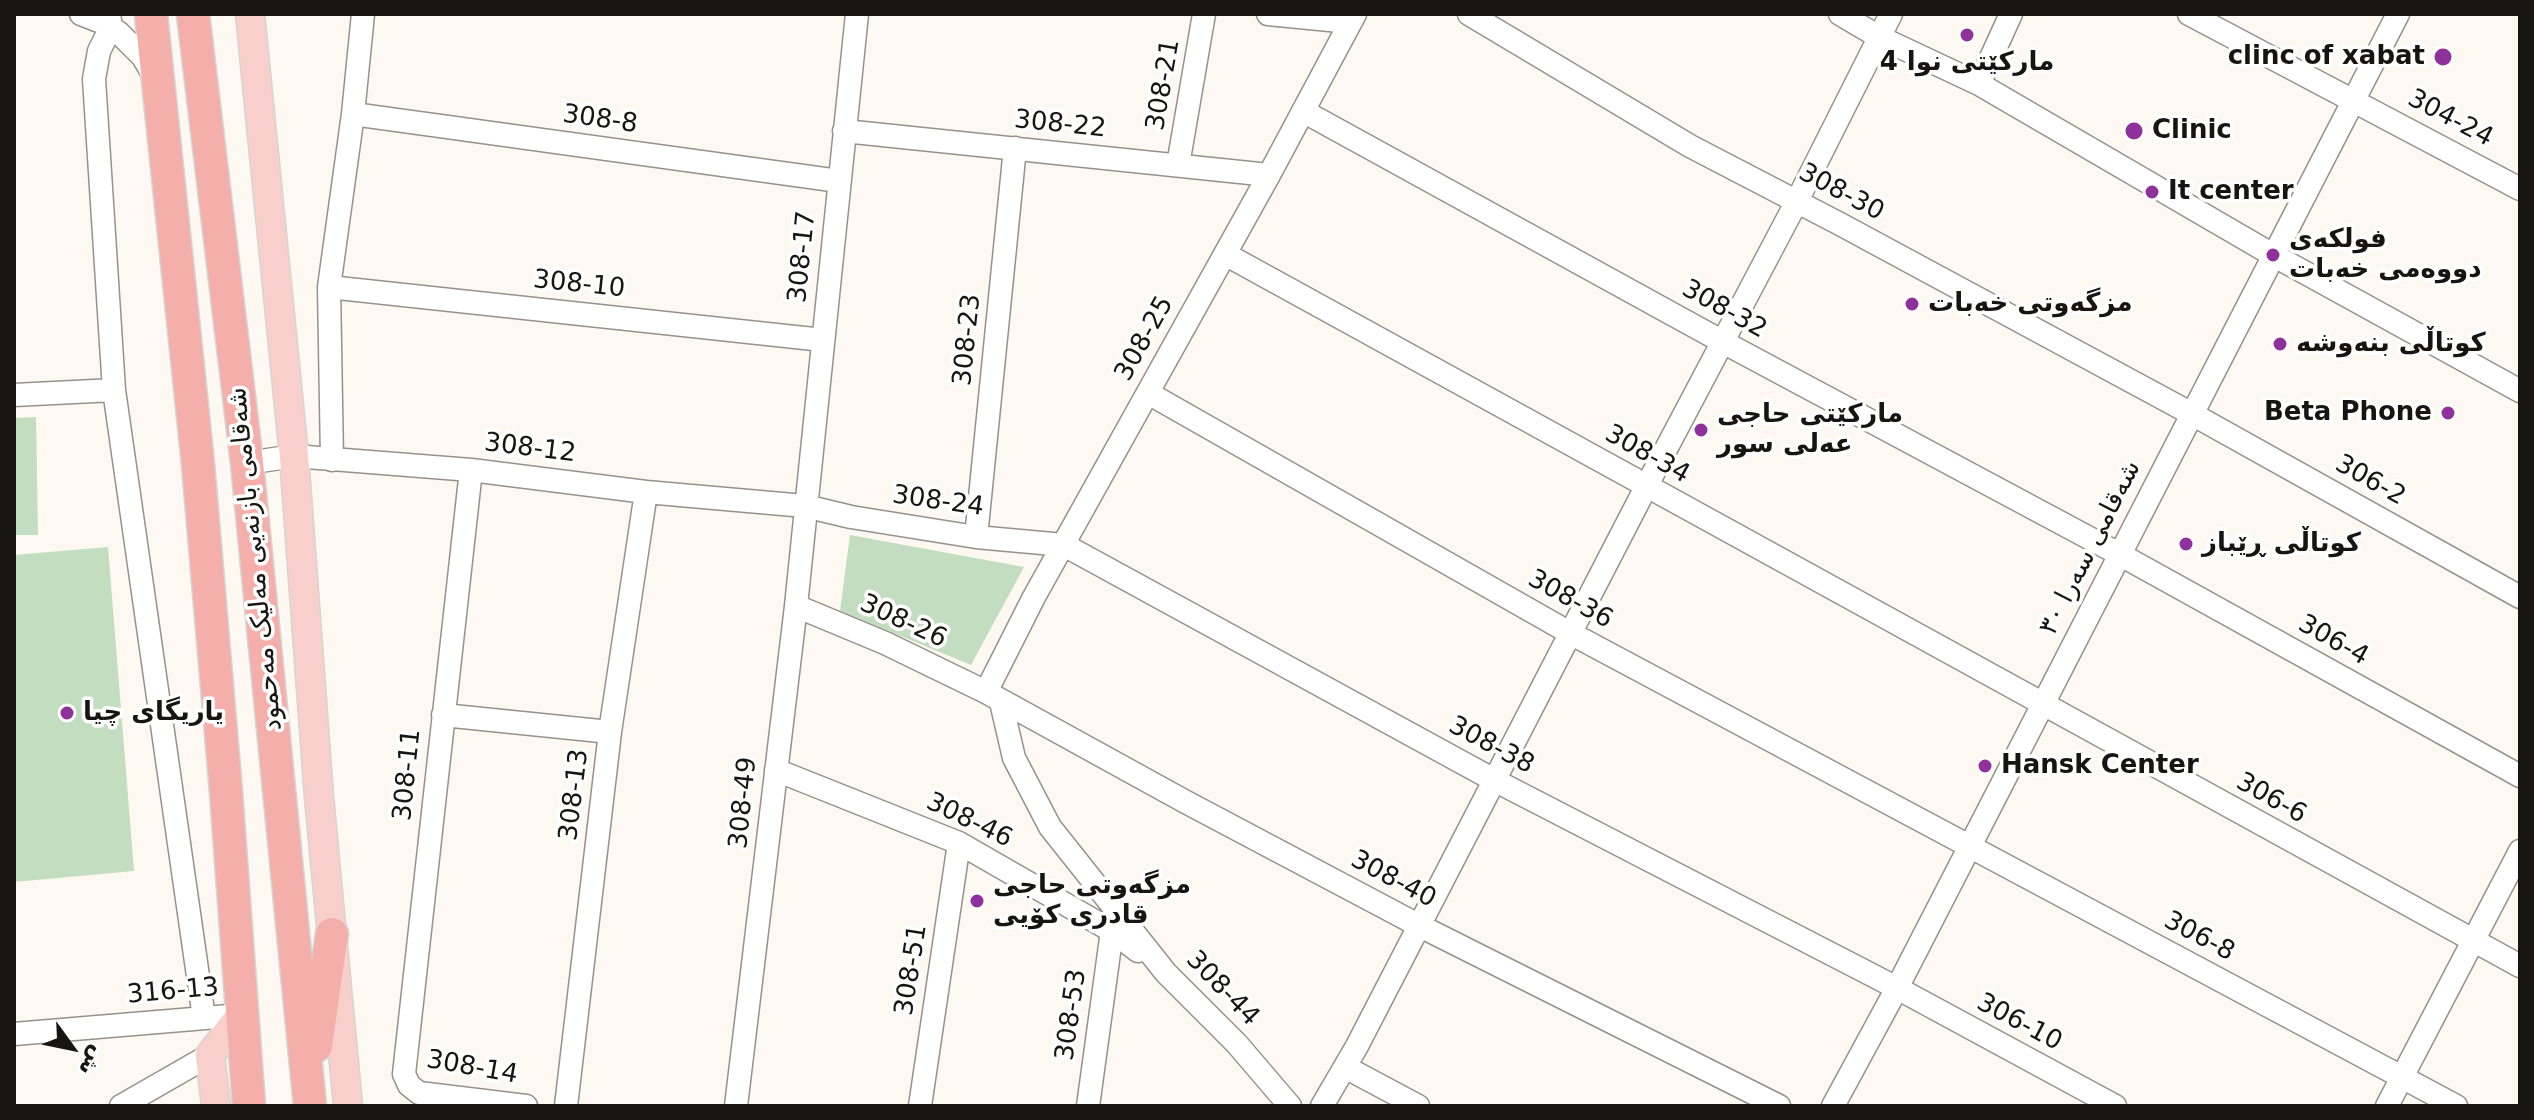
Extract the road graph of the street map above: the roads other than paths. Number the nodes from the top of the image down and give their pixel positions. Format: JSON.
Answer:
{"nodes":[{"id":1,"x":81,"y":14,"type":"edge"},
{"id":2,"x":151,"y":14,"type":"edge"},
{"id":3,"x":193,"y":14,"type":"edge"},
{"id":4,"x":250,"y":14,"type":"edge"},
{"id":5,"x":363,"y":14,"type":"edge"},
{"id":6,"x":1204,"y":14,"type":"edge"},
{"id":7,"x":1268,"y":14,"type":"edge"},
{"id":8,"x":1469,"y":14,"type":"edge"},
{"id":9,"x":1840,"y":14,"type":"edge"},
{"id":10,"x":1891,"y":14,"type":"edge"},
{"id":11,"x":2011,"y":14,"type":"edge"},
{"id":12,"x":2189,"y":14,"type":"edge"},
{"id":13,"x":2398,"y":14,"type":"edge"},
{"id":14,"x":852,"y":15,"type":"edge"},
{"id":15,"x":1353,"y":18,"type":"edge"},
{"id":16,"x":110,"y":21,"type":"edge"},
{"id":17,"x":1879,"y":37,"type":"junction"},
{"id":18,"x":1979,"y":84,"type":"junction"},
{"id":19,"x":159,"y":87,"type":"junction"},
{"id":20,"x":2353,"y":100,"type":"junction"},
{"id":21,"x":1303,"y":111,"type":"junction"},
{"id":22,"x":353,"y":114,"type":"junction"},
{"id":23,"x":844,"y":131,"type":"junction"},
{"id":24,"x":1015,"y":148,"type":"junction"},
{"id":25,"x":1178,"y":165,"type":"junction"},
{"id":26,"x":1269,"y":175,"type":"junction"},
{"id":27,"x":839,"y":181,"type":"junction"},
{"id":28,"x":2520,"y":189,"type":"edge"},
{"id":29,"x":1797,"y":201,"type":"junction"},
{"id":30,"x":1225,"y":254,"type":"junction"},
{"id":31,"x":2273,"y":255,"type":"junction"},
{"id":32,"x":329,"y":287,"type":"junction"},
{"id":33,"x":823,"y":340,"type":"junction"},
{"id":34,"x":1723,"y":342,"type":"junction"},
{"id":35,"x":114,"y":390,"type":"junction"},
{"id":36,"x":2520,"y":391,"type":"edge"},
{"id":37,"x":1148,"y":393,"type":"junction"},
{"id":38,"x":14,"y":395,"type":"edge"},
{"id":39,"x":2192,"y":414,"type":"junction"},
{"id":40,"x":294,"y":456,"type":"junction"},
{"id":41,"x":332,"y":460,"type":"junction"},
{"id":42,"x":247,"y":463,"type":"junction"},
{"id":43,"x":471,"y":470,"type":"junction"},
{"id":44,"x":1646,"y":487,"type":"junction"},
{"id":45,"x":646,"y":492,"type":"junction"},
{"id":46,"x":805,"y":506,"type":"junction"},
{"id":47,"x":976,"y":537,"type":"junction"},
{"id":48,"x":1064,"y":545,"type":"junction"},
{"id":49,"x":2119,"y":554,"type":"junction"},
{"id":50,"x":2520,"y":597,"type":"edge"},
{"id":51,"x":796,"y":606,"type":"junction"},
{"id":52,"x":1570,"y":633,"type":"junction"},
{"id":53,"x":994,"y":697,"type":"junction"},
{"id":54,"x":2042,"y":705,"type":"junction"},
{"id":55,"x":443,"y":715,"type":"junction"},
{"id":56,"x":610,"y":732,"type":"junction"},
{"id":57,"x":776,"y":770,"type":"junction"},
{"id":58,"x":2520,"y":776,"type":"edge"},
{"id":59,"x":1494,"y":780,"type":"junction"},
{"id":60,"x":959,"y":843,"type":"junction"},
{"id":61,"x":1970,"y":846,"type":"junction"},
{"id":62,"x":2520,"y":851,"type":"edge"},
{"id":63,"x":1418,"y":925,"type":"junction"},
{"id":64,"x":1112,"y":931,"type":"junction"},
{"id":65,"x":332,"y":934,"type":"junction"},
{"id":66,"x":2472,"y":942,"type":"junction"},
{"id":67,"x":2520,"y":966,"type":"edge"},
{"id":68,"x":1166,"y":973,"type":"junction"},
{"id":69,"x":1897,"y":988,"type":"junction"},
{"id":70,"x":241,"y":1015,"type":"junction"},
{"id":71,"x":204,"y":1018,"type":"junction"},
{"id":72,"x":14,"y":1034,"type":"edge"},
{"id":73,"x":210,"y":1055,"type":"junction"},
{"id":74,"x":1345,"y":1067,"type":"junction"},
{"id":75,"x":2403,"y":1078,"type":"junction"},
{"id":76,"x":409,"y":1085,"type":"joint"},
{"id":77,"x":310,"y":1102,"type":"edge"},
{"id":78,"x":121,"y":1106,"type":"edge"},
{"id":79,"x":216,"y":1106,"type":"edge"},
{"id":80,"x":249,"y":1106,"type":"edge"},
{"id":81,"x":348,"y":1106,"type":"edge"},
{"id":82,"x":526,"y":1106,"type":"edge"},
{"id":83,"x":566,"y":1106,"type":"edge"},
{"id":84,"x":736,"y":1106,"type":"edge"},
{"id":85,"x":920,"y":1106,"type":"edge"},
{"id":86,"x":1088,"y":1106,"type":"edge"},
{"id":87,"x":1290,"y":1106,"type":"edge"},
{"id":88,"x":1322,"y":1106,"type":"edge"},
{"id":89,"x":1418,"y":1106,"type":"edge"},
{"id":90,"x":1779,"y":1106,"type":"edge"},
{"id":91,"x":1833,"y":1106,"type":"edge"},
{"id":92,"x":2115,"y":1106,"type":"edge"},
{"id":93,"x":2387,"y":1106,"type":"edge"},
{"id":94,"x":2456,"y":1106,"type":"edge"}],
"edges":[{"from":1,"to":16,"type":"street"},
{"from":2,"to":19,"type":"highway","name":"شەقامی بازنەیی مەلیک مەحمود"},
{"from":3,"to":42,"type":"highway","name":"شەقامی بازنەیی مەلیک مەحمود"},
{"from":4,"to":40,"type":"main road"},
{"from":5,"to":22,"type":"street"},
{"from":6,"to":25,"type":"street","name":"308-21"},
{"from":7,"to":15,"type":"street"},
{"from":8,"to":29,"type":"street","name":"308-30"},
{"from":9,"to":17,"type":"street"},
{"from":10,"to":17,"type":"street"},
{"from":11,"to":18,"type":"street"},
{"from":12,"to":20,"type":"street","name":"304-24"},
{"from":13,"to":20,"type":"street","name":"شەقامی سەرا ٣٠"},
{"from":14,"to":23,"type":"street","name":"308-17"},
{"from":15,"to":21,"type":"street","name":"308-25"},
{"from":16,"to":19,"type":"street"},
{"from":16,"to":35,"type":"street"},
{"from":17,"to":18,"type":"street"},
{"from":17,"to":29,"type":"street"},
{"from":18,"to":31,"type":"street"},
{"from":19,"to":70,"type":"highway","name":"شەقامی بازنەیی مەلیک مەحمود"},
{"from":20,"to":28,"type":"street","name":"304-24"},
{"from":20,"to":31,"type":"street","name":"شەقامی سەرا ٣٠"},
{"from":21,"to":26,"type":"street","name":"308-25"},
{"from":21,"to":34,"type":"street","name":"308-32"},
{"from":22,"to":27,"type":"street","name":"308-8"},
{"from":22,"to":32,"type":"street"},
{"from":23,"to":24,"type":"street","name":"308-22"},
{"from":23,"to":27,"type":"street","name":"308-17"},
{"from":24,"to":25,"type":"street","name":"308-22"},
{"from":24,"to":47,"type":"street","name":"308-23"},
{"from":25,"to":26,"type":"street","name":"308-22"},
{"from":26,"to":30,"type":"street","name":"308-25"},
{"from":27,"to":33,"type":"street","name":"308-17"},
{"from":29,"to":34,"type":"street"},
{"from":29,"to":39,"type":"street","name":"308-30"},
{"from":30,"to":37,"type":"street","name":"308-25"},
{"from":30,"to":44,"type":"street","name":"308-34"},
{"from":31,"to":36,"type":"street"},
{"from":31,"to":39,"type":"street","name":"شەقامی سەرا ٣٠"},
{"from":32,"to":33,"type":"street","name":"308-10"},
{"from":32,"to":41,"type":"street"},
{"from":33,"to":46,"type":"street","name":"308-17"},
{"from":34,"to":44,"type":"street"},
{"from":34,"to":49,"type":"street","name":"308-32"},
{"from":35,"to":38,"type":"street"},
{"from":35,"to":71,"type":"street"},
{"from":37,"to":48,"type":"street","name":"308-25"},
{"from":37,"to":52,"type":"street","name":"308-36"},
{"from":39,"to":49,"type":"street","name":"شەقامی سەرا ٣٠"},
{"from":39,"to":50,"type":"street","name":"306-2"},
{"from":40,"to":41,"type":"street","name":"308-12"},
{"from":40,"to":42,"type":"street","name":"308-12"},
{"from":40,"to":65,"type":"main road"},
{"from":41,"to":43,"type":"street","name":"308-12"},
{"from":42,"to":77,"type":"highway","name":"شەقامی بازنەیی مەلیک مەحمود"},
{"from":43,"to":45,"type":"street","name":"308-12"},
{"from":43,"to":55,"type":"street","name":"308-11"},
{"from":44,"to":52,"type":"street"},
{"from":44,"to":54,"type":"street","name":"308-34"},
{"from":45,"to":46,"type":"street","name":"308-12"},
{"from":45,"to":56,"type":"street","name":"308-13"},
{"from":46,"to":47,"type":"street","name":"308-24"},
{"from":46,"to":51,"type":"street","name":"308-49"},
{"from":47,"to":48,"type":"street","name":"308-24"},
{"from":48,"to":53,"type":"street","name":"308-25"},
{"from":48,"to":59,"type":"street","name":"308-38"},
{"from":49,"to":54,"type":"street","name":"شەقامی سەرا ٣٠"},
{"from":49,"to":58,"type":"street","name":"306-4"},
{"from":51,"to":53,"type":"street","name":"308-26"},
{"from":51,"to":57,"type":"street","name":"308-49"},
{"from":52,"to":59,"type":"street"},
{"from":52,"to":61,"type":"street","name":"308-36"},
{"from":53,"to":63,"type":"street","name":"308-40"},
{"from":53,"to":68,"type":"street","name":"308-44"},
{"from":54,"to":61,"type":"street","name":"شەقامی سەرا ٣٠"},
{"from":54,"to":66,"type":"street","name":"306-6"},
{"from":55,"to":56,"type":"street"},
{"from":55,"to":76,"type":"street","name":"308-11"},
{"from":56,"to":83,"type":"street","name":"308-13"},
{"from":57,"to":60,"type":"street","name":"308-46"},
{"from":57,"to":84,"type":"street","name":"308-49"},
{"from":59,"to":63,"type":"street"},
{"from":59,"to":69,"type":"street","name":"308-38"},
{"from":60,"to":64,"type":"street","name":"308-46"},
{"from":60,"to":85,"type":"street","name":"308-51"},
{"from":61,"to":69,"type":"street","name":"شەقامی سەرا ٣٠"},
{"from":61,"to":75,"type":"street","name":"306-8"},
{"from":62,"to":66,"type":"street"},
{"from":63,"to":74,"type":"street"},
{"from":63,"to":90,"type":"street","name":"308-40"},
{"from":64,"to":68,"type":"street","name":"308-46"},
{"from":64,"to":86,"type":"street","name":"308-53"},
{"from":65,"to":77,"type":"highway"},
{"from":65,"to":81,"type":"main road"},
{"from":66,"to":67,"type":"street","name":"306-6"},
{"from":66,"to":75,"type":"street"},
{"from":68,"to":87,"type":"street","name":"308-44"},
{"from":69,"to":91,"type":"street","name":"شەقامی سەرا ٣٠"},
{"from":69,"to":92,"type":"street","name":"306-10"},
{"from":70,"to":71,"type":"street","name":"316-13"},
{"from":70,"to":73,"type":"main road"},
{"from":70,"to":80,"type":"highway","name":"شەقامی بازنەیی مەلیک مەحمود"},
{"from":71,"to":72,"type":"street","name":"316-13"},
{"from":73,"to":78,"type":"street"},
{"from":73,"to":79,"type":"main road"},
{"from":74,"to":88,"type":"street"},
{"from":74,"to":89,"type":"street"},
{"from":75,"to":93,"type":"street"},
{"from":75,"to":94,"type":"street","name":"306-8"},
{"from":76,"to":82,"type":"street","name":"308-14"}]}
